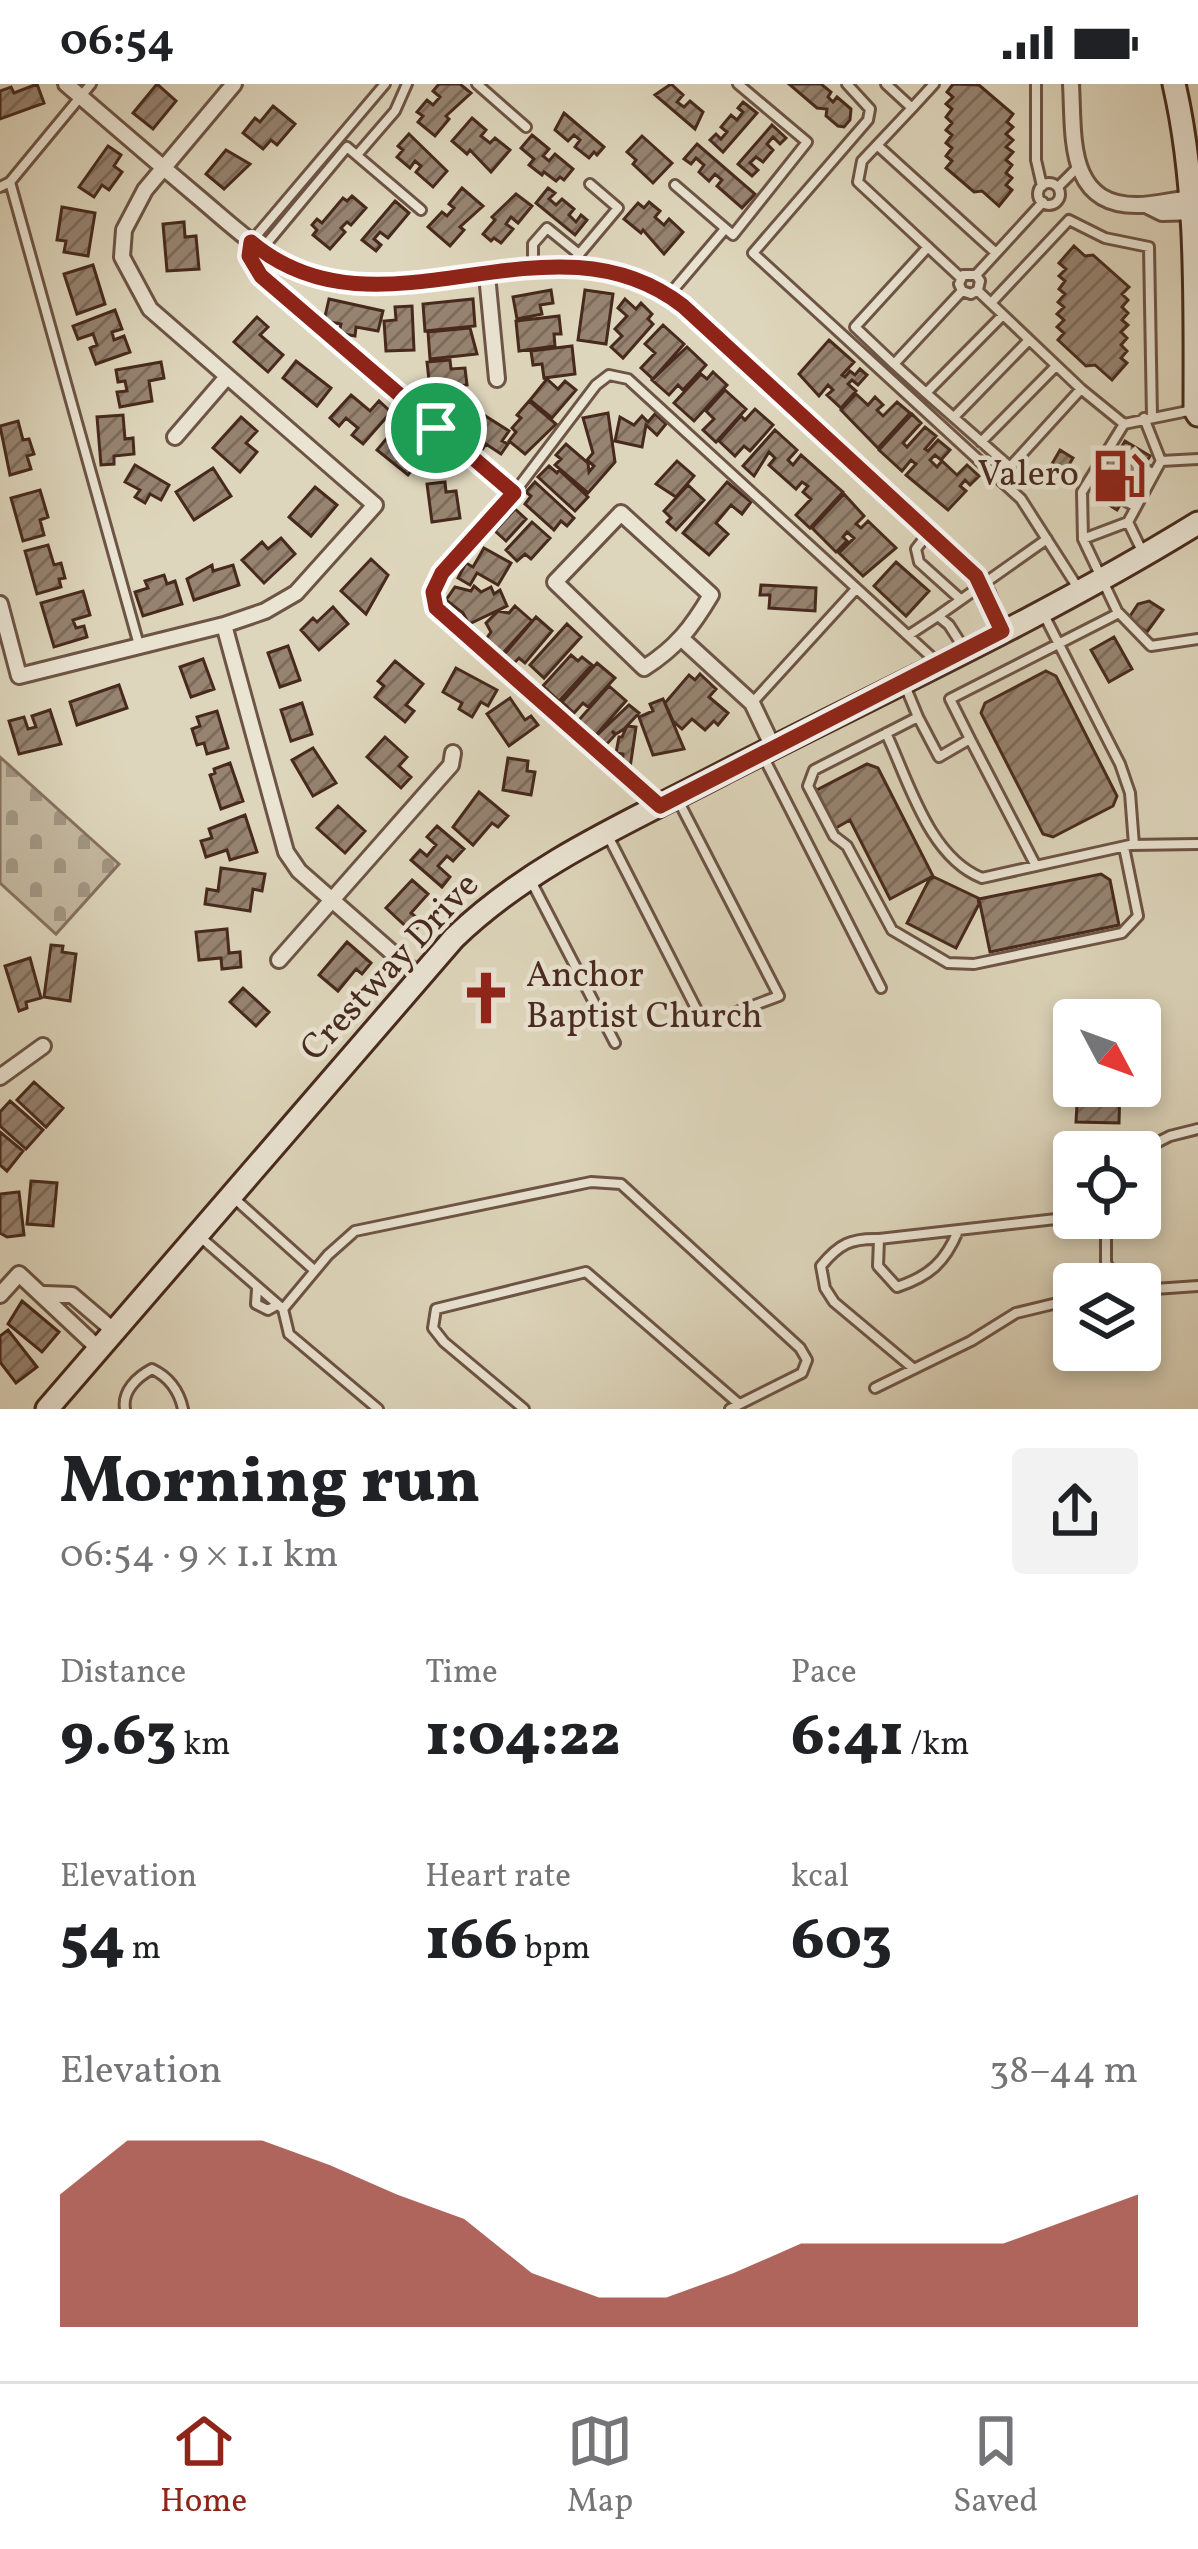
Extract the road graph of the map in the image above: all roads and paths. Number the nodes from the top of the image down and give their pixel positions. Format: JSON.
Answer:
{"nodes":[{"id":1,"x":66,"y":84,"type":"edge"},
{"id":2,"x":234,"y":84,"type":"edge"},
{"id":3,"x":385,"y":84,"type":"edge"},
{"id":4,"x":407,"y":84,"type":"edge"},
{"id":5,"x":477,"y":84,"type":"edge"},
{"id":6,"x":738,"y":84,"type":"edge"},
{"id":7,"x":847,"y":84,"type":"edge"},
{"id":8,"x":886,"y":84,"type":"edge"},
{"id":9,"x":934,"y":84,"type":"edge"},
{"id":10,"x":1070,"y":84,"type":"edge"},
{"id":11,"x":1174,"y":84,"type":"edge"},
{"id":12,"x":1033,"y":86,"type":"edge"},
{"id":13,"x":86,"y":90,"type":"edge"},
{"id":14,"x":912,"y":108,"type":"junction"},
{"id":15,"x":526,"y":127,"type":"dead end"},
{"id":16,"x":877,"y":145,"type":"junction"},
{"id":17,"x":357,"y":155,"type":"junction"},
{"id":18,"x":1192,"y":163,"type":"junction"},
{"id":19,"x":163,"y":168,"type":"junction"},
{"id":20,"x":1077,"y":168,"type":"junction"},
{"id":21,"x":10,"y":182,"type":"junction"},
{"id":22,"x":590,"y":184,"type":"dead end"},
{"id":23,"x":675,"y":185,"type":"dead end"},
{"id":24,"x":1042,"y":186,"type":"junction"},
{"id":25,"x":0,"y":187,"type":"edge"},
{"id":26,"x":1058,"y":187,"type":"junction"},
{"id":27,"x":1043,"y":202,"type":"junction"},
{"id":28,"x":1056,"y":202,"type":"junction"},
{"id":29,"x":1154,"y":202,"type":"junction"},
{"id":30,"x":1195,"y":205,"type":"edge"},
{"id":31,"x":421,"y":210,"type":"dead end"},
{"id":32,"x":1070,"y":220,"type":"junction"},
{"id":33,"x":725,"y":229,"type":"junction"},
{"id":34,"x":256,"y":246,"type":"junction"},
{"id":35,"x":928,"y":247,"type":"junction"},
{"id":36,"x":996,"y":253,"type":"junction"},
{"id":37,"x":574,"y":260,"type":"junction"},
{"id":38,"x":533,"y":269,"type":"junction"},
{"id":39,"x":487,"y":274,"type":"junction"},
{"id":40,"x":976,"y":275,"type":"junction"},
{"id":41,"x":961,"y":278,"type":"junction"},
{"id":42,"x":977,"y":290,"type":"junction"},
{"id":43,"x":962,"y":291,"type":"junction"},
{"id":44,"x":668,"y":295,"type":"junction"},
{"id":45,"x":991,"y":303,"type":"junction"},
{"id":46,"x":1003,"y":315,"type":"junction"},
{"id":47,"x":1029,"y":340,"type":"junction"},
{"id":48,"x":894,"y":364,"type":"junction"},
{"id":49,"x":1056,"y":366,"type":"junction"},
{"id":50,"x":226,"y":378,"type":"junction"},
{"id":51,"x":497,"y":379,"type":"dead end"},
{"id":52,"x":1081,"y":389,"type":"junction"},
{"id":53,"x":926,"y":393,"type":"junction"},
{"id":54,"x":1196,"y":412,"type":"edge"},
{"id":55,"x":955,"y":417,"type":"junction"},
{"id":56,"x":1148,"y":417,"type":"junction"},
{"id":57,"x":1124,"y":424,"type":"junction"},
{"id":58,"x":176,"y":437,"type":"dead end"},
{"id":59,"x":981,"y":442,"type":"junction"},
{"id":60,"x":1198,"y":459,"type":"edge"},
{"id":61,"x":1161,"y":461,"type":"junction"},
{"id":62,"x":1143,"y":468,"type":"dead end"},
{"id":63,"x":1154,"y":474,"type":"junction"},
{"id":64,"x":514,"y":493,"type":"junction"},
{"id":65,"x":1124,"y":500,"type":"dead end"},
{"id":66,"x":1136,"y":507,"type":"junction"},
{"id":67,"x":1128,"y":522,"type":"junction"},
{"id":68,"x":1198,"y":523,"type":"edge"},
{"id":69,"x":929,"y":532,"type":"junction"},
{"id":70,"x":1047,"y":538,"type":"junction"},
{"id":71,"x":1083,"y":538,"type":"junction"},
{"id":72,"x":1144,"y":555,"type":"junction"},
{"id":73,"x":1104,"y":576,"type":"junction"},
{"id":74,"x":982,"y":585,"type":"junction"},
{"id":75,"x":856,"y":589,"type":"junction"},
{"id":76,"x":1079,"y":590,"type":"junction"},
{"id":77,"x":959,"y":598,"type":"junction"},
{"id":78,"x":0,"y":604,"type":"edge"},
{"id":79,"x":1042,"y":610,"type":"junction"},
{"id":80,"x":1118,"y":614,"type":"junction"},
{"id":81,"x":938,"y":616,"type":"junction"},
{"id":82,"x":224,"y":626,"type":"junction"},
{"id":83,"x":1002,"y":631,"type":"junction"},
{"id":84,"x":909,"y":634,"type":"junction"},
{"id":85,"x":682,"y":639,"type":"junction"},
{"id":86,"x":1198,"y":639,"type":"edge"},
{"id":87,"x":1058,"y":642,"type":"junction"},
{"id":88,"x":139,"y":646,"type":"junction"},
{"id":89,"x":966,"y":651,"type":"junction"},
{"id":90,"x":940,"y":665,"type":"junction"},
{"id":91,"x":903,"y":681,"type":"junction"},
{"id":92,"x":752,"y":703,"type":"junction"},
{"id":93,"x":918,"y":717,"type":"junction"},
{"id":94,"x":886,"y":733,"type":"junction"},
{"id":95,"x":970,"y":739,"type":"junction"},
{"id":96,"x":767,"y":750,"type":"junction"},
{"id":97,"x":453,"y":753,"type":"dead end"},
{"id":98,"x":668,"y":802,"type":"junction"},
{"id":99,"x":606,"y":833,"type":"junction"},
{"id":100,"x":1198,"y":844,"type":"edge"},
{"id":101,"x":1129,"y":846,"type":"junction"},
{"id":102,"x":1036,"y":866,"type":"junction"},
{"id":103,"x":528,"y":876,"type":"junction"},
{"id":104,"x":332,"y":900,"type":"junction"},
{"id":105,"x":279,"y":960,"type":"dead end"},
{"id":106,"x":421,"y":978,"type":"junction"},
{"id":107,"x":881,"y":988,"type":"dead end"},
{"id":108,"x":615,"y":1043,"type":"dead end"},
{"id":109,"x":43,"y":1046,"type":"dead end"},
{"id":110,"x":0,"y":1077,"type":"edge"},
{"id":111,"x":1198,"y":1129,"type":"edge"},
{"id":112,"x":1161,"y":1140,"type":"edge"},
{"id":113,"x":231,"y":1195,"type":"junction"},
{"id":114,"x":1053,"y":1220,"type":"edge"},
{"id":115,"x":958,"y":1231,"type":"junction"},
{"id":116,"x":197,"y":1234,"type":"junction"},
{"id":117,"x":879,"y":1239,"type":"junction"},
{"id":118,"x":314,"y":1270,"type":"junction"},
{"id":119,"x":1198,"y":1286,"type":"edge"},
{"id":120,"x":1161,"y":1289,"type":"edge"},
{"id":121,"x":44,"y":1294,"type":"junction"},
{"id":122,"x":0,"y":1295,"type":"edge"},
{"id":123,"x":1053,"y":1303,"type":"edge"},
{"id":124,"x":280,"y":1307,"type":"junction"},
{"id":125,"x":105,"y":1339,"type":"junction"},
{"id":126,"x":914,"y":1369,"type":"junction"},
{"id":127,"x":875,"y":1388,"type":"dead end"},
{"id":128,"x":734,"y":1407,"type":"edge"},
{"id":129,"x":46,"y":1409,"type":"edge"},
{"id":130,"x":125,"y":1409,"type":"edge"},
{"id":131,"x":183,"y":1409,"type":"edge"},
{"id":132,"x":378,"y":1409,"type":"edge"},
{"id":133,"x":524,"y":1409,"type":"edge"}],
"edges":[{"from":1,"to":13,"type":"street"},
{"from":2,"to":19,"type":"street"},
{"from":3,"to":34,"type":"lane"},
{"from":4,"to":17,"type":"lane"},
{"from":5,"to":15,"type":"lane"},
{"from":6,"to":33,"type":"lane"},
{"from":7,"to":70,"type":"lane"},
{"from":8,"to":14,"type":"lane"},
{"from":9,"to":14,"type":"lane"},
{"from":10,"to":20,"type":"street"},
{"from":11,"to":18,"type":"main road"},
{"from":12,"to":24,"type":"lane"},
{"from":13,"to":19,"type":"street"},
{"from":13,"to":21,"type":"lane"},
{"from":14,"to":16,"type":"lane"},
{"from":16,"to":35,"type":"lane"},
{"from":16,"to":36,"type":"lane"},
{"from":17,"to":31,"type":"lane"},
{"from":17,"to":34,"type":"lane"},
{"from":18,"to":29,"type":"street"},
{"from":18,"to":30,"type":"main road"},
{"from":19,"to":34,"type":"street"},
{"from":19,"to":50,"type":"street"},
{"from":20,"to":26,"type":"lane"},
{"from":20,"to":29,"type":"street"},
{"from":21,"to":25,"type":"lane"},
{"from":21,"to":88,"type":"lane"},
{"from":22,"to":37,"type":"lane"},
{"from":23,"to":33,"type":"lane"},
{"from":24,"to":26,"type":"lane"},
{"from":24,"to":27,"type":"lane"},
{"from":26,"to":28,"type":"lane"},
{"from":27,"to":28,"type":"lane"},
{"from":27,"to":36,"type":"lane"},
{"from":28,"to":32,"type":"lane"},
{"from":29,"to":30,"type":"street"},
{"from":30,"to":54,"type":"main road"},
{"from":32,"to":45,"type":"lane"},
{"from":32,"to":56,"type":"lane"},
{"from":33,"to":44,"type":"lane"},
{"from":34,"to":39,"type":"street"},
{"from":34,"to":64,"type":"lane"},
{"from":35,"to":41,"type":"lane"},
{"from":35,"to":48,"type":"lane"},
{"from":36,"to":40,"type":"lane"},
{"from":37,"to":38,"type":"street"},
{"from":37,"to":38,"type":"lane"},
{"from":37,"to":44,"type":"street"},
{"from":38,"to":39,"type":"street"},
{"from":39,"to":51,"type":"street"},
{"from":40,"to":41,"type":"lane"},
{"from":40,"to":42,"type":"lane"},
{"from":41,"to":43,"type":"lane"},
{"from":42,"to":43,"type":"lane"},
{"from":42,"to":45,"type":"lane"},
{"from":43,"to":48,"type":"lane"},
{"from":44,"to":69,"type":"street"},
{"from":45,"to":46,"type":"lane"},
{"from":46,"to":47,"type":"lane"},
{"from":46,"to":53,"type":"lane"},
{"from":47,"to":49,"type":"lane"},
{"from":47,"to":55,"type":"lane"},
{"from":48,"to":53,"type":"lane"},
{"from":49,"to":52,"type":"lane"},
{"from":49,"to":59,"type":"lane"},
{"from":50,"to":58,"type":"street"},
{"from":50,"to":82,"type":"street"},
{"from":52,"to":57,"type":"lane"},
{"from":52,"to":59,"type":"lane"},
{"from":53,"to":55,"type":"lane"},
{"from":54,"to":56,"type":"lane"},
{"from":55,"to":59,"type":"lane"},
{"from":56,"to":57,"type":"lane"},
{"from":56,"to":61,"type":"lane"},
{"from":57,"to":71,"type":"lane"},
{"from":60,"to":61,"type":"lane"},
{"from":61,"to":63,"type":"lane"},
{"from":62,"to":63,"type":"lane"},
{"from":63,"to":66,"type":"lane"},
{"from":64,"to":75,"type":"lane"},
{"from":64,"to":98,"type":"lane"},
{"from":65,"to":66,"type":"lane"},
{"from":66,"to":67,"type":"lane"},
{"from":67,"to":71,"type":"lane"},
{"from":67,"to":72,"type":"lane"},
{"from":68,"to":72,"type":"main road","name":"Crestway Drive"},
{"from":69,"to":74,"type":"street"},
{"from":69,"to":77,"type":"lane"},
{"from":70,"to":74,"type":"lane"},
{"from":70,"to":76,"type":"lane"},
{"from":71,"to":73,"type":"lane"},
{"from":72,"to":73,"type":"main road","name":"Crestway Drive"},
{"from":73,"to":76,"type":"main road","name":"Crestway Drive"},
{"from":73,"to":80,"type":"lane"},
{"from":74,"to":77,"type":"lane"},
{"from":74,"to":83,"type":"street"},
{"from":75,"to":84,"type":"lane"},
{"from":75,"to":92,"type":"lane"},
{"from":76,"to":79,"type":"main road","name":"Crestway Drive"},
{"from":77,"to":81,"type":"lane"},
{"from":78,"to":88,"type":"street"},
{"from":79,"to":83,"type":"main road","name":"Crestway Drive"},
{"from":79,"to":87,"type":"lane"},
{"from":80,"to":86,"type":"lane"},
{"from":80,"to":87,"type":"lane"},
{"from":81,"to":84,"type":"lane"},
{"from":81,"to":89,"type":"lane"},
{"from":82,"to":88,"type":"street"},
{"from":82,"to":104,"type":"street"},
{"from":83,"to":89,"type":"main road","name":"Crestway Drive"},
{"from":84,"to":90,"type":"lane"},
{"from":85,"to":85,"type":"street"},
{"from":85,"to":92,"type":"street"},
{"from":87,"to":95,"type":"lane"},
{"from":87,"to":101,"type":"lane"},
{"from":89,"to":90,"type":"main road","name":"Crestway Drive"},
{"from":90,"to":91,"type":"main road","name":"Crestway Drive"},
{"from":91,"to":93,"type":"lane"},
{"from":91,"to":96,"type":"main road","name":"Crestway Drive"},
{"from":92,"to":96,"type":"street"},
{"from":93,"to":94,"type":"lane"},
{"from":93,"to":95,"type":"lane"},
{"from":94,"to":101,"type":"lane"},
{"from":94,"to":102,"type":"lane"},
{"from":95,"to":102,"type":"lane"},
{"from":96,"to":98,"type":"main road","name":"Crestway Drive"},
{"from":96,"to":107,"type":"lane"},
{"from":97,"to":104,"type":"street"},
{"from":98,"to":99,"type":"main road","name":"Crestway Drive"},
{"from":98,"to":99,"type":"lane"},
{"from":99,"to":103,"type":"main road","name":"Crestway Drive"},
{"from":100,"to":101,"type":"lane"},
{"from":101,"to":102,"type":"lane"},
{"from":103,"to":106,"type":"main road","name":"Crestway Drive"},
{"from":103,"to":108,"type":"lane"},
{"from":104,"to":105,"type":"street"},
{"from":104,"to":106,"type":"street"},
{"from":106,"to":113,"type":"main road","name":"Crestway Drive"},
{"from":109,"to":110,"type":"street"},
{"from":111,"to":112,"type":"lane"},
{"from":113,"to":116,"type":"main road","name":"Crestway Drive"},
{"from":113,"to":118,"type":"lane"},
{"from":114,"to":115,"type":"lane"},
{"from":115,"to":117,"type":"lane"},
{"from":115,"to":117,"type":"lane"},
{"from":116,"to":124,"type":"lane"},
{"from":116,"to":125,"type":"main road","name":"Crestway Drive"},
{"from":117,"to":126,"type":"lane"},
{"from":118,"to":124,"type":"lane"},
{"from":118,"to":128,"type":"lane"},
{"from":119,"to":120,"type":"lane"},
{"from":121,"to":122,"type":"street"},
{"from":121,"to":125,"type":"street"},
{"from":121,"to":125,"type":"street"},
{"from":123,"to":126,"type":"lane"},
{"from":124,"to":132,"type":"lane"},
{"from":125,"to":129,"type":"main road","name":"Crestway Drive"},
{"from":126,"to":127,"type":"lane"},
{"from":128,"to":133,"type":"lane"},
{"from":130,"to":131,"type":"lane"}]}
